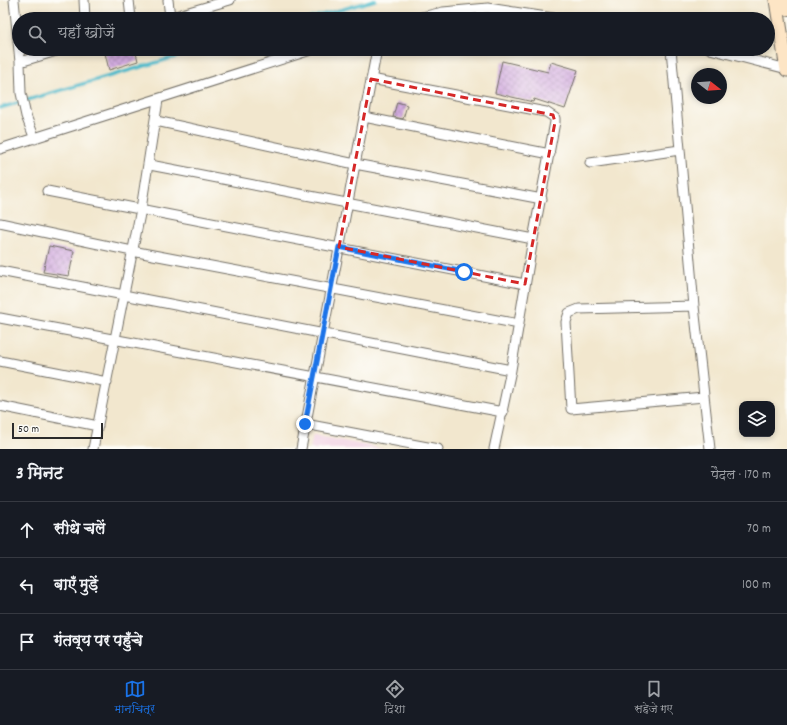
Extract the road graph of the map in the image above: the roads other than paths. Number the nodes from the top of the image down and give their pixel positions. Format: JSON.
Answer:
{"nodes":[{"id":1,"x":14,"y":0,"type":"edge"},
{"id":2,"x":84,"y":0,"type":"edge"},
{"id":3,"x":129,"y":0,"type":"edge"},
{"id":4,"x":168,"y":0,"type":"edge"},
{"id":5,"x":230,"y":0,"type":"edge"},
{"id":6,"x":776,"y":0,"type":"edge"},
{"id":7,"x":786,"y":0,"type":"edge"},
{"id":8,"x":215,"y":2,"type":"edge"},
{"id":9,"x":488,"y":4,"type":"edge"},
{"id":10,"x":787,"y":9,"type":"edge"},
{"id":11,"x":15,"y":12,"type":"edge"},
{"id":12,"x":85,"y":12,"type":"edge"},
{"id":13,"x":130,"y":12,"type":"edge"},
{"id":14,"x":168,"y":12,"type":"edge"},
{"id":15,"x":186,"y":12,"type":"edge"},
{"id":16,"x":443,"y":12,"type":"edge"},
{"id":17,"x":526,"y":12,"type":"edge"},
{"id":18,"x":19,"y":56,"type":"edge"},
{"id":19,"x":40,"y":56,"type":"edge"},
{"id":20,"x":293,"y":56,"type":"edge"},
{"id":21,"x":376,"y":56,"type":"edge"},
{"id":22,"x":673,"y":56,"type":"edge"},
{"id":23,"x":737,"y":56,"type":"edge"},
{"id":24,"x":20,"y":62,"type":"junction"},
{"id":25,"x":787,"y":69,"type":"edge"},
{"id":26,"x":371,"y":79,"type":"junction"},
{"id":27,"x":158,"y":100,"type":"junction"},
{"id":28,"x":364,"y":117,"type":"junction"},
{"id":29,"x":156,"y":120,"type":"junction"},
{"id":30,"x":35,"y":139,"type":"junction"},
{"id":31,"x":0,"y":149,"type":"edge"},
{"id":32,"x":680,"y":150,"type":"junction"},
{"id":33,"x":550,"y":154,"type":"junction"},
{"id":34,"x":590,"y":163,"type":"dead end"},
{"id":35,"x":355,"y":164,"type":"junction"},
{"id":36,"x":150,"y":165,"type":"junction"},
{"id":37,"x":47,"y":191,"type":"dead end"},
{"id":38,"x":542,"y":199,"type":"junction"},
{"id":39,"x":347,"y":204,"type":"junction"},
{"id":40,"x":142,"y":209,"type":"junction"},
{"id":41,"x":0,"y":223,"type":"edge"},
{"id":42,"x":533,"y":239,"type":"junction"},
{"id":43,"x":339,"y":247,"type":"junction"},
{"id":44,"x":132,"y":251,"type":"junction"},
{"id":45,"x":0,"y":271,"type":"edge"},
{"id":46,"x":526,"y":284,"type":"junction"},
{"id":47,"x":331,"y":290,"type":"junction"},
{"id":48,"x":123,"y":295,"type":"junction"},
{"id":49,"x":694,"y":306,"type":"junction"},
{"id":50,"x":0,"y":318,"type":"edge"},
{"id":51,"x":519,"y":324,"type":"junction"},
{"id":52,"x":322,"y":334,"type":"junction"},
{"id":53,"x":115,"y":340,"type":"junction"},
{"id":54,"x":0,"y":361,"type":"edge"},
{"id":55,"x":511,"y":370,"type":"junction"},
{"id":56,"x":314,"y":377,"type":"junction"},
{"id":57,"x":107,"y":382,"type":"junction"},
{"id":58,"x":704,"y":397,"type":"junction"},
{"id":59,"x":0,"y":406,"type":"edge"},
{"id":60,"x":503,"y":412,"type":"junction"},
{"id":61,"x":305,"y":424,"type":"junction"},
{"id":62,"x":98,"y":426,"type":"junction"},
{"id":63,"x":93,"y":449,"type":"edge"},
{"id":64,"x":301,"y":449,"type":"edge"},
{"id":65,"x":438,"y":449,"type":"edge"},
{"id":66,"x":494,"y":449,"type":"edge"},
{"id":67,"x":710,"y":449,"type":"edge"}],
"edges":[{"from":1,"to":11,"type":"street"},
{"from":2,"to":12,"type":"street"},
{"from":3,"to":13,"type":"street"},
{"from":4,"to":14,"type":"street"},
{"from":5,"to":8,"type":"street"},
{"from":6,"to":25,"type":"main road"},
{"from":7,"to":10,"type":"main road"},
{"from":8,"to":15,"type":"street"},
{"from":9,"to":16,"type":"street"},
{"from":9,"to":17,"type":"street"},
{"from":18,"to":24,"type":"street"},
{"from":19,"to":24,"type":"street"},
{"from":20,"to":27,"type":"street"},
{"from":21,"to":26,"type":"street"},
{"from":22,"to":32,"type":"street"},
{"from":23,"to":25,"type":"street"},
{"from":24,"to":30,"type":"street"},
{"from":26,"to":28,"type":"street"},
{"from":26,"to":33,"type":"street"},
{"from":27,"to":29,"type":"street"},
{"from":27,"to":30,"type":"street"},
{"from":28,"to":33,"type":"street"},
{"from":28,"to":35,"type":"street"},
{"from":29,"to":35,"type":"street"},
{"from":29,"to":36,"type":"street"},
{"from":30,"to":31,"type":"street"},
{"from":32,"to":34,"type":"street"},
{"from":32,"to":49,"type":"street"},
{"from":33,"to":38,"type":"street"},
{"from":35,"to":38,"type":"street"},
{"from":35,"to":39,"type":"street"},
{"from":36,"to":39,"type":"street"},
{"from":36,"to":40,"type":"street"},
{"from":37,"to":40,"type":"street"},
{"from":38,"to":42,"type":"street"},
{"from":39,"to":42,"type":"street"},
{"from":39,"to":43,"type":"street"},
{"from":40,"to":43,"type":"street"},
{"from":40,"to":44,"type":"street"},
{"from":41,"to":44,"type":"street"},
{"from":42,"to":46,"type":"street"},
{"from":43,"to":46,"type":"street"},
{"from":43,"to":47,"type":"street"},
{"from":44,"to":47,"type":"street"},
{"from":44,"to":48,"type":"street"},
{"from":45,"to":48,"type":"street"},
{"from":46,"to":51,"type":"street"},
{"from":47,"to":51,"type":"street"},
{"from":47,"to":52,"type":"street"},
{"from":48,"to":52,"type":"street"},
{"from":48,"to":53,"type":"street"},
{"from":49,"to":58,"type":"street"},
{"from":49,"to":58,"type":"street"},
{"from":50,"to":53,"type":"street"},
{"from":51,"to":55,"type":"street"},
{"from":52,"to":55,"type":"street"},
{"from":52,"to":56,"type":"street"},
{"from":53,"to":56,"type":"street"},
{"from":53,"to":57,"type":"street"},
{"from":54,"to":57,"type":"street"},
{"from":55,"to":60,"type":"street"},
{"from":56,"to":60,"type":"street"},
{"from":56,"to":61,"type":"street"},
{"from":57,"to":62,"type":"street"},
{"from":58,"to":67,"type":"street"},
{"from":59,"to":62,"type":"street"},
{"from":60,"to":66,"type":"street"},
{"from":61,"to":64,"type":"street"},
{"from":61,"to":65,"type":"street"},
{"from":62,"to":63,"type":"street"}]}
